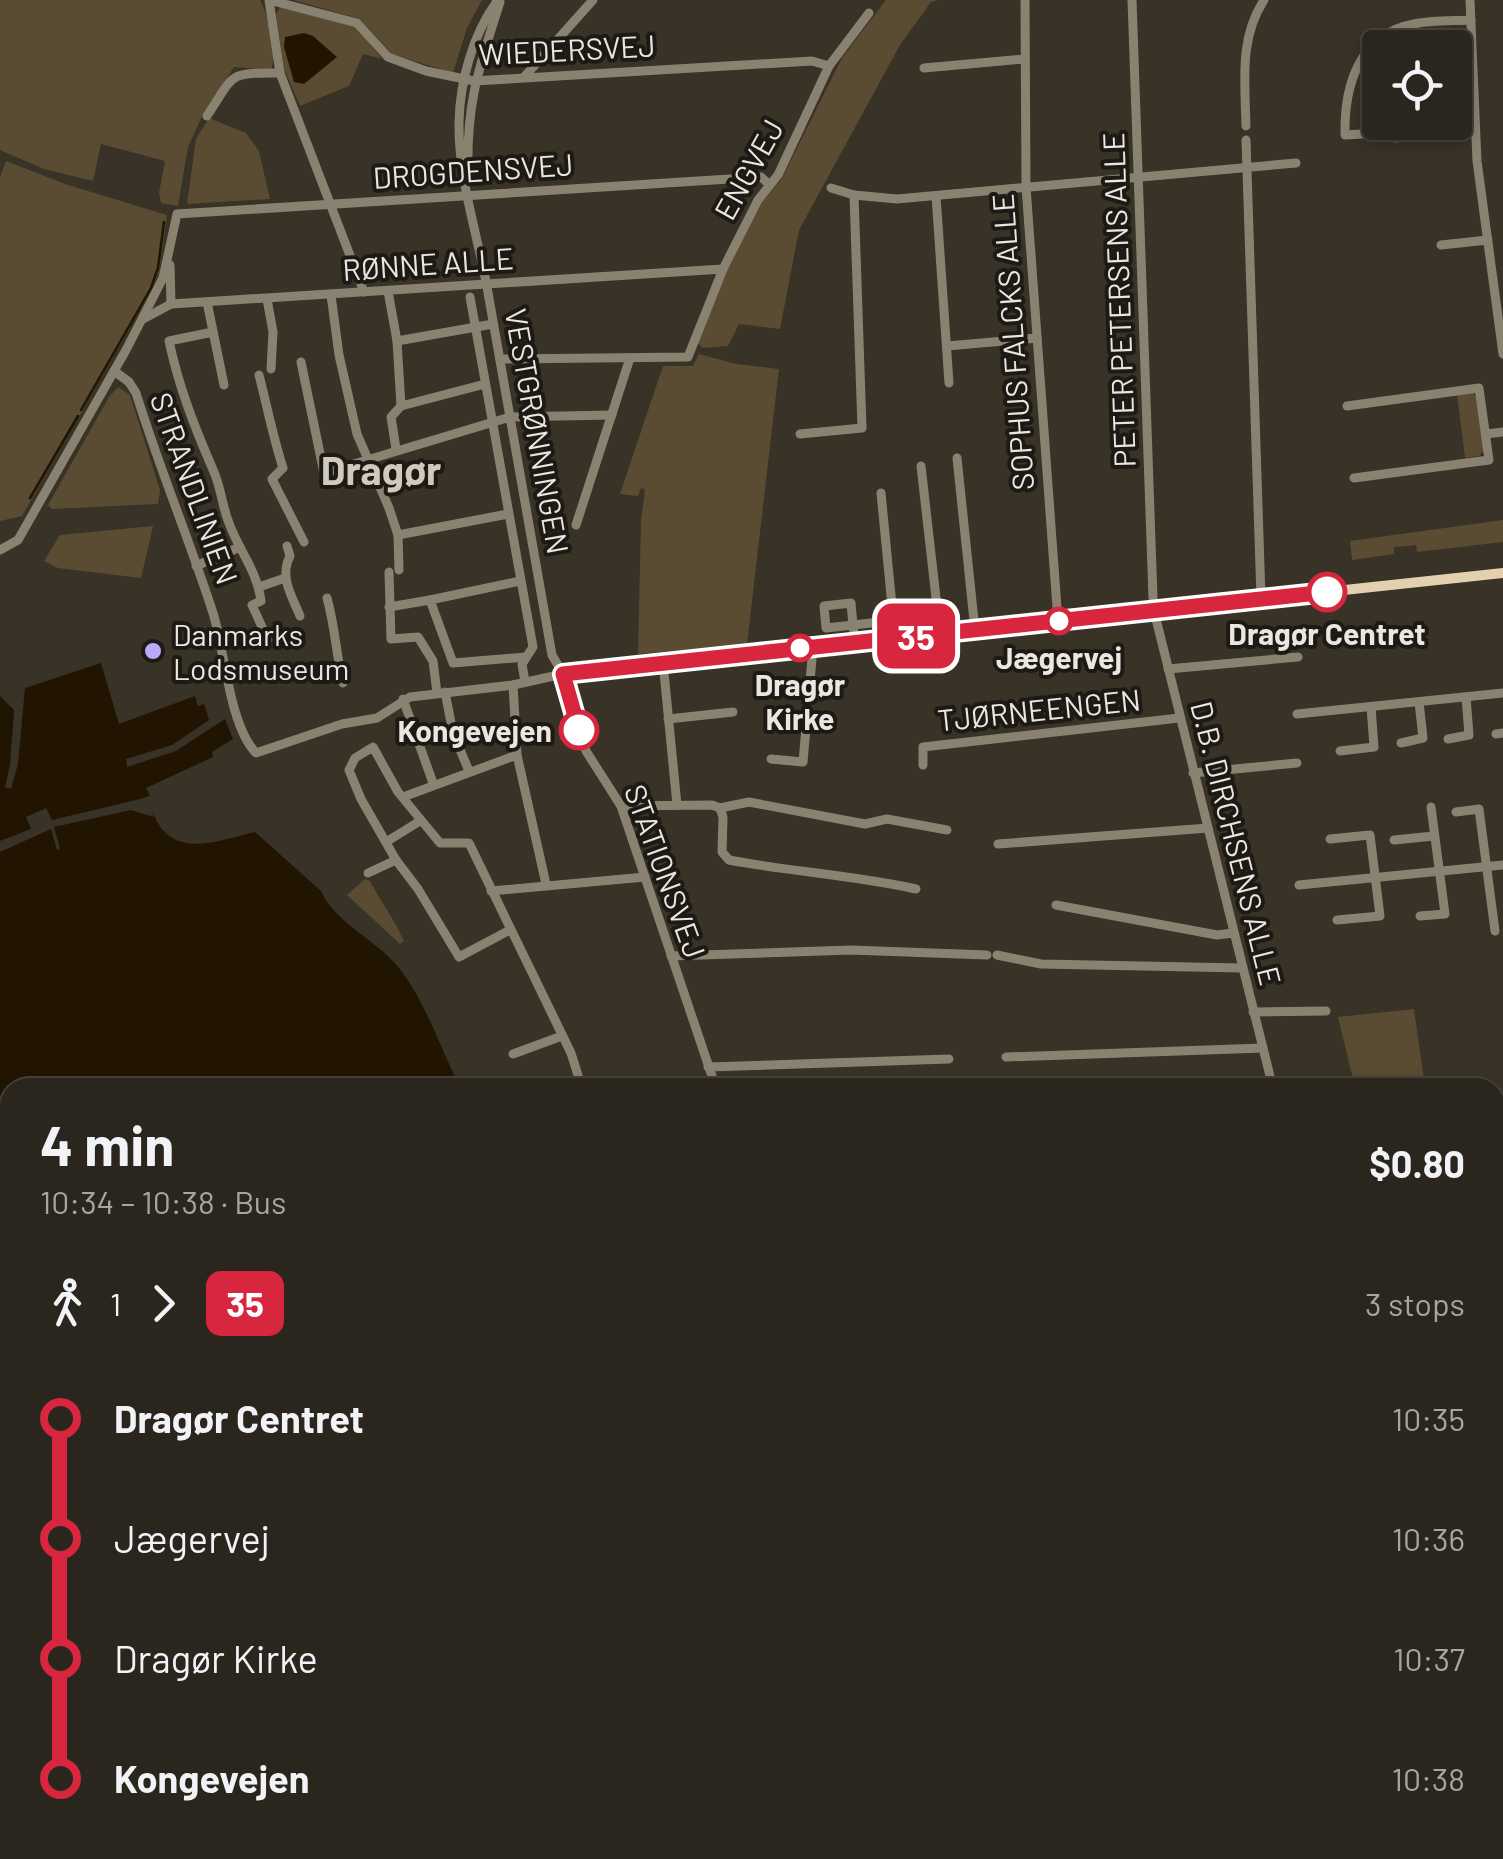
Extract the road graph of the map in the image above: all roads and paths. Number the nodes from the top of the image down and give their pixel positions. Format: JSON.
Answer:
{"nodes":[{"id":1,"x":269,"y":0,"type":"edge"},
{"id":2,"x":500,"y":0,"type":"edge"},
{"id":3,"x":593,"y":0,"type":"edge"},
{"id":4,"x":1024,"y":0,"type":"edge"},
{"id":5,"x":1132,"y":0,"type":"edge"},
{"id":6,"x":1264,"y":0,"type":"edge"},
{"id":7,"x":1470,"y":0,"type":"edge"},
{"id":8,"x":869,"y":14,"type":"dead end"},
{"id":9,"x":1470,"y":20,"type":"junction"},
{"id":10,"x":1024,"y":59,"type":"junction"},
{"id":11,"x":829,"y":66,"type":"junction"},
{"id":12,"x":924,"y":68,"type":"dead end"},
{"id":13,"x":280,"y":73,"type":"junction"},
{"id":14,"x":524,"y":77,"type":"junction"},
{"id":15,"x":469,"y":80,"type":"junction"},
{"id":16,"x":206,"y":116,"type":"dead end"},
{"id":17,"x":1246,"y":126,"type":"dead end"},
{"id":18,"x":1475,"y":128,"type":"junction"},
{"id":19,"x":1246,"y":140,"type":"dead end"},
{"id":20,"x":1296,"y":163,"type":"dead end"},
{"id":21,"x":1246,"y":166,"type":"junction"},
{"id":22,"x":1138,"y":175,"type":"junction"},
{"id":23,"x":770,"y":184,"type":"junction"},
{"id":24,"x":1026,"y":187,"type":"junction"},
{"id":25,"x":830,"y":188,"type":"dead end"},
{"id":26,"x":469,"y":195,"type":"junction"},
{"id":27,"x":854,"y":195,"type":"junction"},
{"id":28,"x":936,"y":196,"type":"junction"},
{"id":29,"x":331,"y":205,"type":"junction"},
{"id":30,"x":177,"y":214,"type":"joint"},
{"id":31,"x":1488,"y":240,"type":"junction"},
{"id":32,"x":1441,"y":244,"type":"dead end"},
{"id":33,"x":170,"y":253,"type":"junction"},
{"id":34,"x":724,"y":269,"type":"junction"},
{"id":35,"x":486,"y":284,"type":"junction"},
{"id":36,"x":388,"y":290,"type":"junction"},
{"id":37,"x":364,"y":292,"type":"junction"},
{"id":38,"x":331,"y":295,"type":"junction"},
{"id":39,"x":470,"y":297,"type":"dead end"},
{"id":40,"x":267,"y":299,"type":"junction"},
{"id":41,"x":207,"y":302,"type":"junction"},
{"id":42,"x":1500,"y":303,"type":"edge"},
{"id":43,"x":171,"y":304,"type":"junction"},
{"id":44,"x":140,"y":320,"type":"junction"},
{"id":45,"x":493,"y":324,"type":"junction"},
{"id":46,"x":475,"y":327,"type":"junction"},
{"id":47,"x":213,"y":332,"type":"junction"},
{"id":48,"x":1037,"y":338,"type":"junction"},
{"id":49,"x":397,"y":340,"type":"junction"},
{"id":50,"x":947,"y":346,"type":"junction"},
{"id":51,"x":1503,"y":354,"type":"edge"},
{"id":52,"x":630,"y":358,"type":"junction"},
{"id":53,"x":500,"y":359,"type":"junction"},
{"id":54,"x":301,"y":362,"type":"dead end"},
{"id":55,"x":271,"y":368,"type":"dead end"},
{"id":56,"x":114,"y":371,"type":"junction"},
{"id":57,"x":259,"y":374,"type":"dead end"},
{"id":58,"x":485,"y":384,"type":"junction"},
{"id":59,"x":949,"y":384,"type":"dead end"},
{"id":60,"x":224,"y":385,"type":"dead end"},
{"id":61,"x":401,"y":406,"type":"junction"},
{"id":62,"x":1346,"y":406,"type":"dead end"},
{"id":63,"x":612,"y":415,"type":"junction"},
{"id":64,"x":510,"y":417,"type":"junction"},
{"id":65,"x":492,"y":422,"type":"junction"},
{"id":66,"x":1503,"y":432,"type":"edge"},
{"id":67,"x":800,"y":434,"type":"dead end"},
{"id":68,"x":1486,"y":434,"type":"junction"},
{"id":69,"x":396,"y":449,"type":"junction"},
{"id":70,"x":957,"y":458,"type":"dead end"},
{"id":71,"x":368,"y":459,"type":"junction"},
{"id":72,"x":921,"y":466,"type":"dead end"},
{"id":73,"x":1354,"y":478,"type":"dead end"},
{"id":74,"x":881,"y":493,"type":"dead end"},
{"id":75,"x":508,"y":514,"type":"junction"},
{"id":76,"x":576,"y":525,"type":"dead end"},
{"id":77,"x":398,"y":536,"type":"junction"},
{"id":78,"x":304,"y":542,"type":"dead end"},
{"id":79,"x":287,"y":546,"type":"dead end"},
{"id":80,"x":240,"y":547,"type":"junction"},
{"id":81,"x":0,"y":550,"type":"edge"},
{"id":82,"x":196,"y":566,"type":"junction"},
{"id":83,"x":1503,"y":573,"type":"edge"},
{"id":84,"x":285,"y":578,"type":"junction"},
{"id":85,"x":520,"y":581,"type":"junction"},
{"id":86,"x":260,"y":588,"type":"junction"},
{"id":87,"x":327,"y":598,"type":"dead end"},
{"id":88,"x":1153,"y":598,"type":"dead end"},
{"id":89,"x":1261,"y":598,"type":"junction"},
{"id":90,"x":430,"y":600,"type":"junction"},
{"id":91,"x":389,"y":607,"type":"junction"},
{"id":92,"x":1154,"y":611,"type":"junction"},
{"id":93,"x":300,"y":616,"type":"dead end"},
{"id":94,"x":1058,"y":621,"type":"junction"},
{"id":95,"x":975,"y":630,"type":"junction"},
{"id":96,"x":940,"y":633,"type":"junction"},
{"id":97,"x":268,"y":640,"type":"dead end"},
{"id":98,"x":856,"y":642,"type":"junction"},
{"id":99,"x":813,"y":646,"type":"junction"},
{"id":100,"x":526,"y":657,"type":"junction"},
{"id":101,"x":1298,"y":657,"type":"dead end"},
{"id":102,"x":663,"y":662,"type":"junction"},
{"id":103,"x":1168,"y":669,"type":"junction"},
{"id":104,"x":563,"y":674,"type":"junction"},
{"id":105,"x":342,"y":683,"type":"dead end"},
{"id":106,"x":519,"y":684,"type":"junction"},
{"id":107,"x":441,"y":693,"type":"junction"},
{"id":108,"x":1503,"y":693,"type":"edge"},
{"id":109,"x":1466,"y":697,"type":"junction"},
{"id":110,"x":403,"y":700,"type":"junction"},
{"id":111,"x":1419,"y":702,"type":"junction"},
{"id":112,"x":1371,"y":706,"type":"junction"},
{"id":113,"x":733,"y":712,"type":"dead end"},
{"id":114,"x":1297,"y":714,"type":"dead end"},
{"id":115,"x":1179,"y":718,"type":"junction"},
{"id":116,"x":668,"y":719,"type":"junction"},
{"id":117,"x":1448,"y":739,"type":"dead end"},
{"id":118,"x":1401,"y":744,"type":"dead end"},
{"id":119,"x":1340,"y":751,"type":"dead end"},
{"id":120,"x":517,"y":756,"type":"junction"},
{"id":121,"x":771,"y":759,"type":"dead end"},
{"id":122,"x":1297,"y":763,"type":"dead end"},
{"id":123,"x":923,"y":765,"type":"dead end"},
{"id":124,"x":469,"y":770,"type":"junction"},
{"id":125,"x":1193,"y":773,"type":"junction"},
{"id":126,"x":434,"y":784,"type":"junction"},
{"id":127,"x":402,"y":797,"type":"junction"},
{"id":128,"x":677,"y":805,"type":"junction"},
{"id":129,"x":621,"y":806,"type":"junction"},
{"id":130,"x":1431,"y":807,"type":"dead end"},
{"id":131,"x":720,"y":808,"type":"junction"},
{"id":132,"x":1456,"y":812,"type":"dead end"},
{"id":133,"x":420,"y":821,"type":"junction"},
{"id":134,"x":1208,"y":828,"type":"junction"},
{"id":135,"x":947,"y":830,"type":"dead end"},
{"id":136,"x":1434,"y":836,"type":"junction"},
{"id":137,"x":1330,"y":839,"type":"dead end"},
{"id":138,"x":1394,"y":840,"type":"dead end"},
{"id":139,"x":386,"y":842,"type":"junction"},
{"id":140,"x":998,"y":844,"type":"dead end"},
{"id":141,"x":396,"y":860,"type":"junction"},
{"id":142,"x":1503,"y":865,"type":"edge"},
{"id":143,"x":1487,"y":866,"type":"junction"},
{"id":144,"x":1438,"y":872,"type":"junction"},
{"id":145,"x":368,"y":873,"type":"dead end"},
{"id":146,"x":645,"y":878,"type":"junction"},
{"id":147,"x":1376,"y":878,"type":"junction"},
{"id":148,"x":546,"y":884,"type":"junction"},
{"id":149,"x":1299,"y":885,"type":"dead end"},
{"id":150,"x":916,"y":889,"type":"dead end"},
{"id":151,"x":490,"y":891,"type":"junction"},
{"id":152,"x":1056,"y":906,"type":"dead end"},
{"id":153,"x":1420,"y":916,"type":"dead end"},
{"id":154,"x":1337,"y":920,"type":"dead end"},
{"id":155,"x":510,"y":930,"type":"junction"},
{"id":156,"x":1495,"y":931,"type":"dead end"},
{"id":157,"x":1233,"y":933,"type":"junction"},
{"id":158,"x":671,"y":956,"type":"junction"},
{"id":159,"x":1242,"y":968,"type":"junction"},
{"id":160,"x":1326,"y":1011,"type":"dead end"},
{"id":161,"x":1254,"y":1012,"type":"junction"},
{"id":162,"x":562,"y":1036,"type":"junction"},
{"id":163,"x":1263,"y":1048,"type":"junction"},
{"id":164,"x":512,"y":1054,"type":"dead end"},
{"id":165,"x":1006,"y":1056,"type":"dead end"},
{"id":166,"x":949,"y":1059,"type":"dead end"},
{"id":167,"x":708,"y":1067,"type":"junction"},
{"id":168,"x":578,"y":1078,"type":"edge"},
{"id":169,"x":712,"y":1078,"type":"edge"},
{"id":170,"x":1270,"y":1078,"type":"edge"}],
"edges":[{"from":1,"to":13,"type":"street"},
{"from":1,"to":15,"type":"street","name":"WIEDERSVEJ"},
{"from":2,"to":15,"type":"street","name":"VESTGRØNNINGEN"},
{"from":3,"to":14,"type":"street"},
{"from":4,"to":10,"type":"street","name":"SOPHUS FALCKS ALLE"},
{"from":5,"to":22,"type":"street","name":"PETER PETERSENS ALLE"},
{"from":6,"to":17,"type":"street"},
{"from":7,"to":9,"type":"street"},
{"from":8,"to":11,"type":"street","name":"ENGVEJ"},
{"from":9,"to":18,"type":"street"},
{"from":9,"to":18,"type":"street"},
{"from":10,"to":12,"type":"street"},
{"from":10,"to":24,"type":"street","name":"SOPHUS FALCKS ALLE"},
{"from":11,"to":14,"type":"street","name":"WIEDERSVEJ"},
{"from":11,"to":23,"type":"street","name":"ENGVEJ"},
{"from":13,"to":16,"type":"street"},
{"from":13,"to":29,"type":"street"},
{"from":14,"to":15,"type":"street","name":"WIEDERSVEJ"},
{"from":15,"to":26,"type":"street","name":"VESTGRØNNINGEN"},
{"from":18,"to":31,"type":"street"},
{"from":19,"to":21,"type":"street"},
{"from":20,"to":21,"type":"street"},
{"from":21,"to":22,"type":"street"},
{"from":21,"to":89,"type":"street"},
{"from":22,"to":24,"type":"street"},
{"from":22,"to":88,"type":"street","name":"PETER PETERSENS ALLE"},
{"from":23,"to":26,"type":"street","name":"DROGDENSVEJ"},
{"from":23,"to":34,"type":"street","name":"ENGVEJ"},
{"from":24,"to":28,"type":"street"},
{"from":24,"to":48,"type":"street","name":"SOPHUS FALCKS ALLE"},
{"from":25,"to":27,"type":"street"},
{"from":26,"to":29,"type":"street","name":"DROGDENSVEJ"},
{"from":26,"to":35,"type":"street","name":"VESTGRØNNINGEN"},
{"from":27,"to":28,"type":"street"},
{"from":27,"to":67,"type":"street"},
{"from":28,"to":50,"type":"street"},
{"from":29,"to":30,"type":"street","name":"DROGDENSVEJ"},
{"from":29,"to":37,"type":"street"},
{"from":30,"to":33,"type":"street","name":"STRANDLINIEN"},
{"from":31,"to":32,"type":"street"},
{"from":31,"to":42,"type":"street"},
{"from":33,"to":43,"type":"street","name":"STRANDLINIEN"},
{"from":33,"to":44,"type":"street","name":"STRANDLINIEN"},
{"from":34,"to":35,"type":"street","name":"RØNNE ALLE"},
{"from":34,"to":52,"type":"street","name":"ENGVEJ"},
{"from":35,"to":36,"type":"street","name":"RØNNE ALLE"},
{"from":35,"to":45,"type":"street","name":"VESTGRØNNINGEN"},
{"from":36,"to":37,"type":"street","name":"RØNNE ALLE"},
{"from":36,"to":49,"type":"street"},
{"from":37,"to":38,"type":"street","name":"RØNNE ALLE"},
{"from":38,"to":40,"type":"street","name":"RØNNE ALLE"},
{"from":38,"to":71,"type":"street"},
{"from":39,"to":46,"type":"street","name":"VESTGRØNNINGEN"},
{"from":40,"to":41,"type":"street","name":"RØNNE ALLE"},
{"from":40,"to":55,"type":"street"},
{"from":41,"to":43,"type":"street","name":"RØNNE ALLE"},
{"from":41,"to":47,"type":"street"},
{"from":42,"to":51,"type":"street"},
{"from":43,"to":44,"type":"street","name":"RØNNE ALLE"},
{"from":44,"to":56,"type":"street","name":"STRANDLINIEN"},
{"from":45,"to":46,"type":"street"},
{"from":45,"to":53,"type":"street","name":"VESTGRØNNINGEN"},
{"from":46,"to":49,"type":"street"},
{"from":46,"to":58,"type":"street","name":"VESTGRØNNINGEN"},
{"from":47,"to":60,"type":"street"},
{"from":47,"to":80,"type":"street"},
{"from":48,"to":50,"type":"street"},
{"from":48,"to":94,"type":"street","name":"SOPHUS FALCKS ALLE"},
{"from":49,"to":61,"type":"street"},
{"from":50,"to":59,"type":"street"},
{"from":52,"to":53,"type":"street"},
{"from":52,"to":63,"type":"street"},
{"from":53,"to":64,"type":"street","name":"VESTGRØNNINGEN"},
{"from":54,"to":71,"type":"street"},
{"from":56,"to":81,"type":"street"},
{"from":56,"to":82,"type":"street","name":"STRANDLINIEN"},
{"from":57,"to":78,"type":"street"},
{"from":58,"to":61,"type":"street"},
{"from":58,"to":65,"type":"street","name":"VESTGRØNNINGEN"},
{"from":61,"to":69,"type":"street"},
{"from":62,"to":68,"type":"street"},
{"from":63,"to":64,"type":"street"},
{"from":63,"to":76,"type":"street"},
{"from":64,"to":65,"type":"street"},
{"from":64,"to":104,"type":"street","name":"VESTGRØNNINGEN"},
{"from":65,"to":69,"type":"street"},
{"from":65,"to":75,"type":"street","name":"VESTGRØNNINGEN"},
{"from":66,"to":68,"type":"street"},
{"from":68,"to":73,"type":"street"},
{"from":69,"to":71,"type":"street"},
{"from":70,"to":95,"type":"street"},
{"from":71,"to":77,"type":"street"},
{"from":72,"to":96,"type":"street"},
{"from":74,"to":98,"type":"street"},
{"from":75,"to":77,"type":"street"},
{"from":75,"to":85,"type":"street","name":"VESTGRØNNINGEN"},
{"from":77,"to":91,"type":"street"},
{"from":79,"to":84,"type":"street"},
{"from":80,"to":82,"type":"street"},
{"from":80,"to":86,"type":"street"},
{"from":82,"to":110,"type":"street","name":"STRANDLINIEN"},
{"from":83,"to":89,"type":"main road"},
{"from":84,"to":86,"type":"street"},
{"from":84,"to":93,"type":"street"},
{"from":85,"to":90,"type":"street"},
{"from":85,"to":100,"type":"street","name":"VESTGRØNNINGEN"},
{"from":86,"to":97,"type":"street"},
{"from":87,"to":105,"type":"street"},
{"from":89,"to":92,"type":"main road"},
{"from":90,"to":91,"type":"street"},
{"from":90,"to":100,"type":"street"},
{"from":91,"to":107,"type":"street"},
{"from":92,"to":94,"type":"main road"},
{"from":92,"to":103,"type":"street","name":"D.B. DIRCHSENS ALLE"},
{"from":94,"to":95,"type":"main road"},
{"from":95,"to":96,"type":"main road"},
{"from":96,"to":98,"type":"main road"},
{"from":98,"to":99,"type":"main road"},
{"from":99,"to":102,"type":"main road"},
{"from":99,"to":121,"type":"street"},
{"from":100,"to":106,"type":"street","name":"VESTGRØNNINGEN"},
{"from":101,"to":103,"type":"street"},
{"from":102,"to":104,"type":"main road"},
{"from":102,"to":116,"type":"street"},
{"from":103,"to":115,"type":"street","name":"D.B. DIRCHSENS ALLE"},
{"from":104,"to":106,"type":"street"},
{"from":104,"to":129,"type":"street","name":"STATIONSVEJ"},
{"from":106,"to":107,"type":"street"},
{"from":106,"to":120,"type":"street","name":"VESTGRØNNINGEN"},
{"from":107,"to":110,"type":"street"},
{"from":107,"to":124,"type":"street"},
{"from":108,"to":109,"type":"street"},
{"from":109,"to":111,"type":"street"},
{"from":109,"to":117,"type":"street"},
{"from":110,"to":126,"type":"street"},
{"from":111,"to":112,"type":"street"},
{"from":111,"to":118,"type":"street"},
{"from":112,"to":114,"type":"street"},
{"from":112,"to":119,"type":"street"},
{"from":113,"to":116,"type":"street"},
{"from":115,"to":123,"type":"street","name":"TJØRNEENGEN"},
{"from":115,"to":125,"type":"street","name":"D.B. DIRCHSENS ALLE"},
{"from":116,"to":128,"type":"street"},
{"from":120,"to":124,"type":"street"},
{"from":120,"to":148,"type":"street","name":"VESTGRØNNINGEN"},
{"from":122,"to":125,"type":"street"},
{"from":124,"to":126,"type":"street"},
{"from":125,"to":134,"type":"street","name":"D.B. DIRCHSENS ALLE"},
{"from":126,"to":127,"type":"street"},
{"from":127,"to":133,"type":"street"},
{"from":127,"to":139,"type":"street"},
{"from":128,"to":129,"type":"street"},
{"from":128,"to":131,"type":"street"},
{"from":129,"to":146,"type":"street","name":"STATIONSVEJ"},
{"from":130,"to":136,"type":"street"},
{"from":131,"to":135,"type":"street"},
{"from":131,"to":150,"type":"street"},
{"from":132,"to":143,"type":"street"},
{"from":133,"to":139,"type":"street"},
{"from":133,"to":151,"type":"street"},
{"from":134,"to":140,"type":"street"},
{"from":134,"to":157,"type":"street","name":"D.B. DIRCHSENS ALLE"},
{"from":136,"to":138,"type":"street"},
{"from":136,"to":144,"type":"street"},
{"from":137,"to":147,"type":"street"},
{"from":139,"to":141,"type":"street"},
{"from":141,"to":145,"type":"street"},
{"from":141,"to":155,"type":"street"},
{"from":142,"to":143,"type":"street"},
{"from":143,"to":144,"type":"street"},
{"from":143,"to":156,"type":"street"},
{"from":144,"to":147,"type":"street"},
{"from":144,"to":153,"type":"street"},
{"from":146,"to":148,"type":"street"},
{"from":146,"to":158,"type":"street","name":"STATIONSVEJ"},
{"from":147,"to":149,"type":"street"},
{"from":147,"to":154,"type":"street"},
{"from":148,"to":151,"type":"street"},
{"from":151,"to":155,"type":"street"},
{"from":152,"to":157,"type":"street"},
{"from":155,"to":162,"type":"street"},
{"from":157,"to":159,"type":"street","name":"D.B. DIRCHSENS ALLE"},
{"from":158,"to":159,"type":"street"},
{"from":158,"to":167,"type":"street","name":"STATIONSVEJ"},
{"from":159,"to":161,"type":"street","name":"D.B. DIRCHSENS ALLE"},
{"from":160,"to":161,"type":"street"},
{"from":161,"to":163,"type":"street","name":"D.B. DIRCHSENS ALLE"},
{"from":162,"to":164,"type":"street"},
{"from":162,"to":168,"type":"street"},
{"from":163,"to":165,"type":"street"},
{"from":163,"to":170,"type":"street","name":"D.B. DIRCHSENS ALLE"},
{"from":166,"to":167,"type":"street"},
{"from":167,"to":169,"type":"street","name":"STATIONSVEJ"}]}
